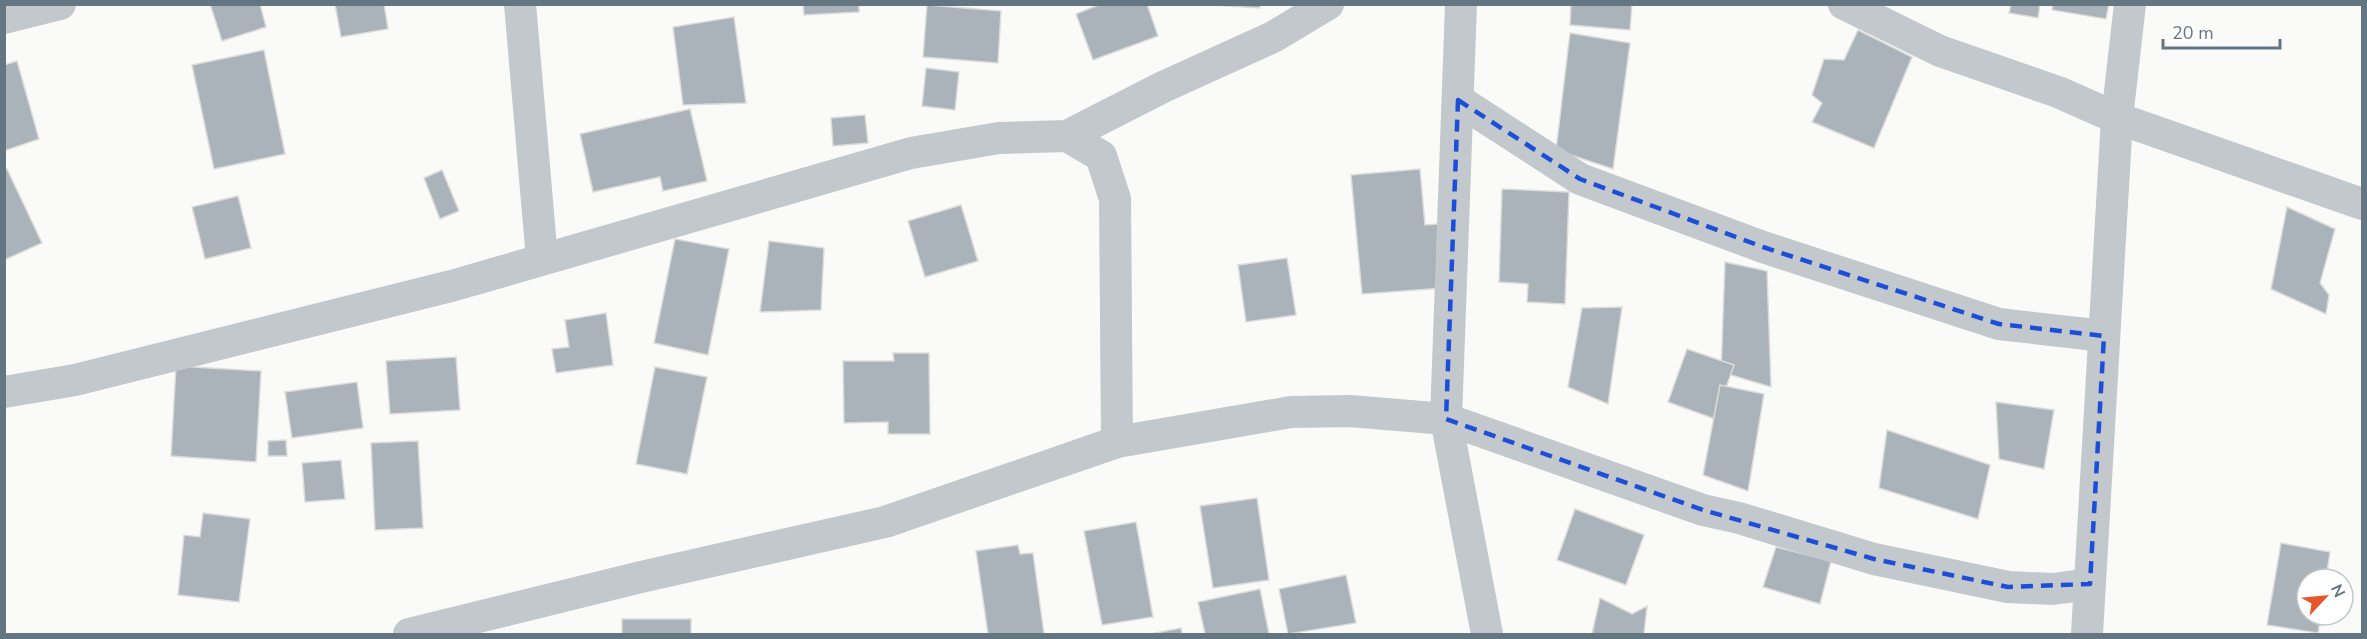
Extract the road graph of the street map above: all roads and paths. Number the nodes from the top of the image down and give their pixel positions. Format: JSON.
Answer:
{"nodes":[{"id":1,"x":60,"y":4,"type":"edge"},
{"id":2,"x":520,"y":4,"type":"edge"},
{"id":3,"x":1328,"y":4,"type":"edge"},
{"id":4,"x":1461,"y":4,"type":"edge"},
{"id":5,"x":1844,"y":4,"type":"edge"},
{"id":6,"x":2130,"y":4,"type":"edge"},
{"id":7,"x":4,"y":18,"type":"edge"},
{"id":8,"x":1458,"y":100,"type":"junction"},
{"id":9,"x":2117,"y":118,"type":"junction"},
{"id":10,"x":1067,"y":136,"type":"junction"},
{"id":11,"x":2362,"y":204,"type":"edge"},
{"id":12,"x":542,"y":260,"type":"junction"},
{"id":13,"x":2104,"y":336,"type":"junction"},
{"id":14,"x":4,"y":392,"type":"edge"},
{"id":15,"x":1446,"y":419,"type":"junction"},
{"id":16,"x":1117,"y":442,"type":"junction"},
{"id":17,"x":2090,"y":584,"type":"junction"},
{"id":18,"x":409,"y":634,"type":"edge"},
{"id":19,"x":1487,"y":634,"type":"edge"},
{"id":20,"x":2087,"y":634,"type":"edge"}],
"edges":[{"from":1,"to":7,"type":"street"},
{"from":2,"to":12,"type":"street"},
{"from":3,"to":10,"type":"street"},
{"from":4,"to":8,"type":"street"},
{"from":5,"to":9,"type":"street"},
{"from":6,"to":9,"type":"street"},
{"from":8,"to":13,"type":"street"},
{"from":8,"to":15,"type":"street"},
{"from":9,"to":11,"type":"street"},
{"from":9,"to":13,"type":"street"},
{"from":10,"to":12,"type":"street"},
{"from":10,"to":16,"type":"street"},
{"from":12,"to":14,"type":"street"},
{"from":13,"to":17,"type":"street"},
{"from":15,"to":16,"type":"street"},
{"from":15,"to":17,"type":"street"},
{"from":15,"to":19,"type":"street"},
{"from":16,"to":18,"type":"street"},
{"from":17,"to":20,"type":"street"}]}
